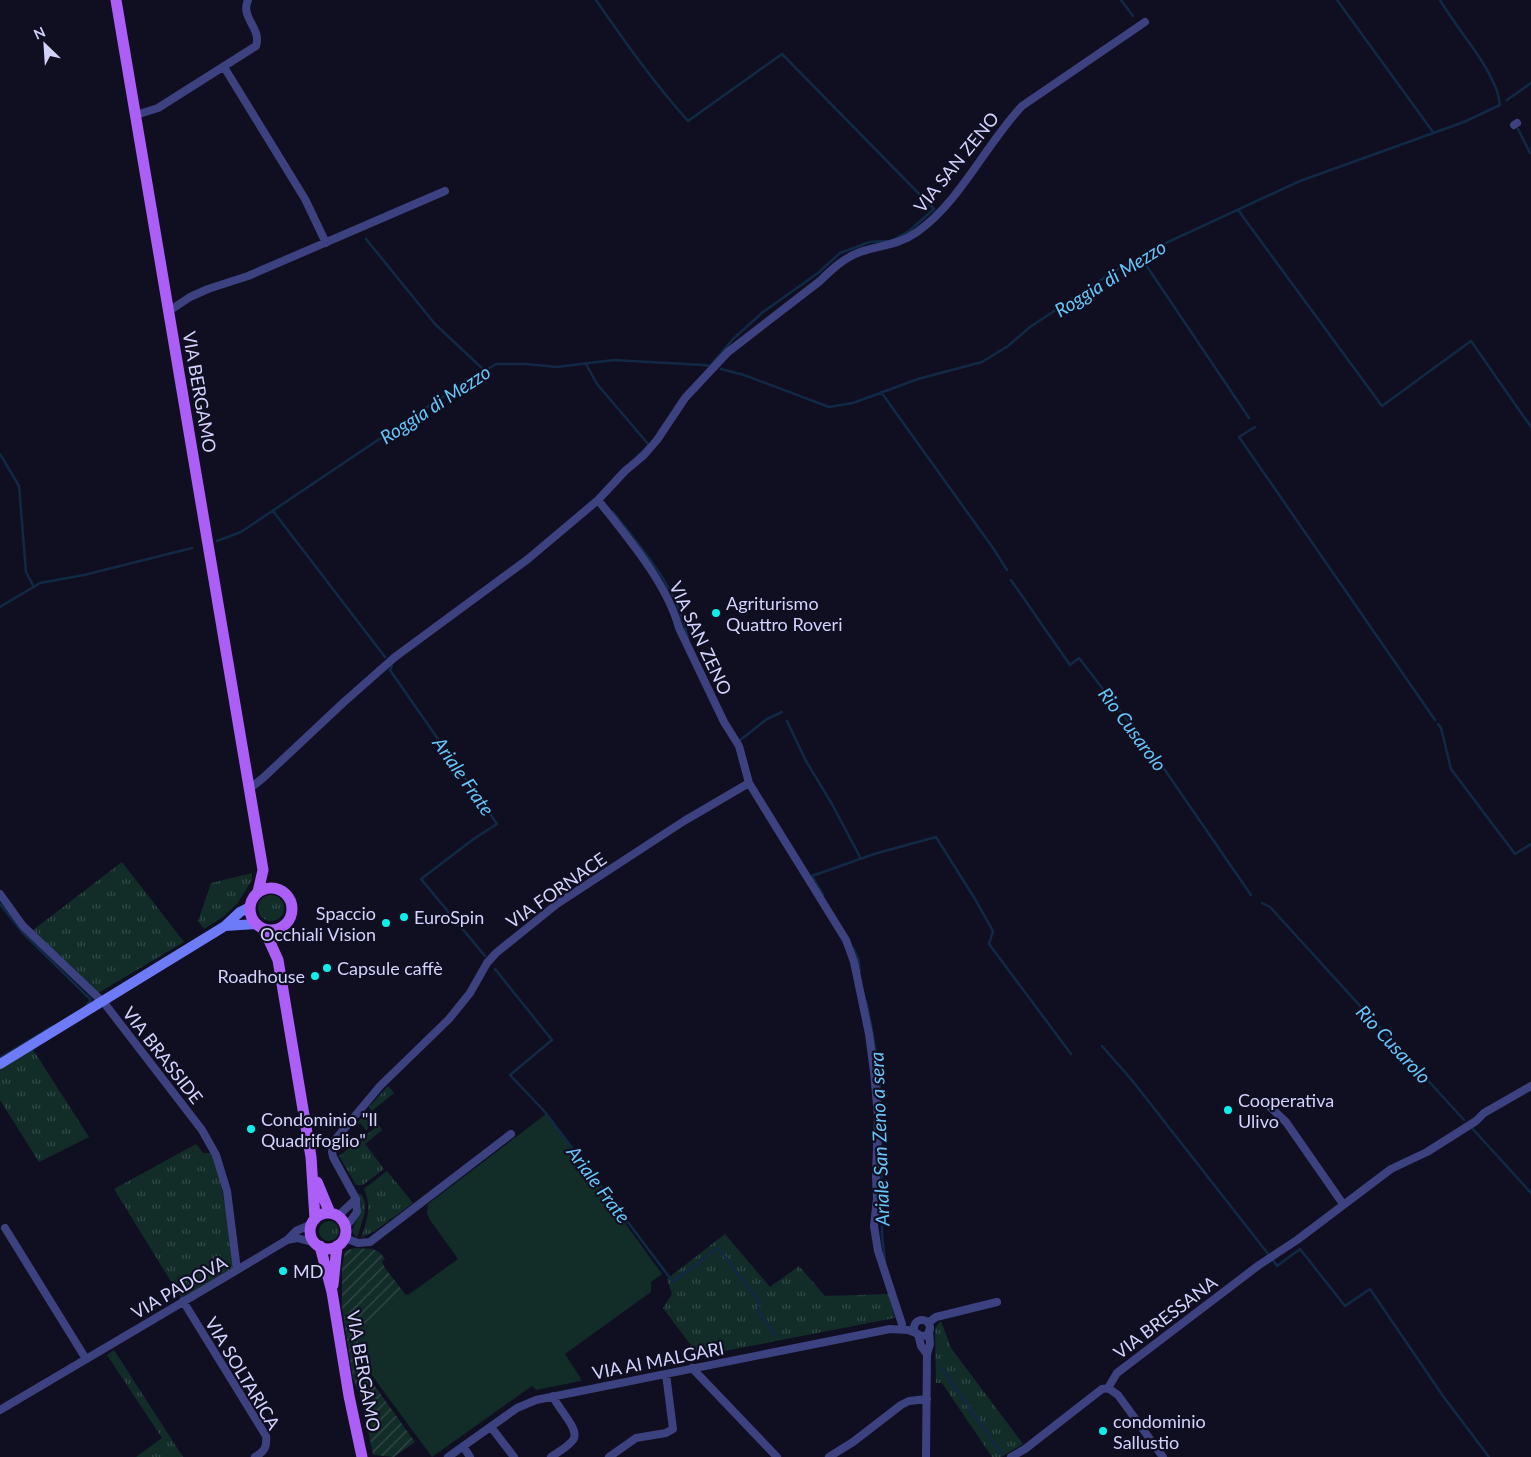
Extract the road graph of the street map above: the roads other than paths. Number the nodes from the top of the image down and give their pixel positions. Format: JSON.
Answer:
{"nodes":[{"id":1,"x":116,"y":0,"type":"edge"},
{"id":2,"x":248,"y":0,"type":"edge"},
{"id":3,"x":1145,"y":22,"type":"dead end"},
{"id":4,"x":224,"y":67,"type":"junction"},
{"id":5,"x":136,"y":115,"type":"junction"},
{"id":6,"x":446,"y":191,"type":"dead end"},
{"id":7,"x":326,"y":243,"type":"junction"},
{"id":8,"x":169,"y":312,"type":"junction"},
{"id":9,"x":598,"y":500,"type":"junction"},
{"id":10,"x":749,"y":783,"type":"junction"},
{"id":11,"x":249,"y":789,"type":"junction"},
{"id":12,"x":263,"y":870,"type":"junction"},
{"id":13,"x":276,"y":889,"type":"junction"},
{"id":14,"x":258,"y":892,"type":"junction"},
{"id":15,"x":0,"y":894,"type":"edge"},
{"id":16,"x":250,"y":907,"type":"junction"},
{"id":17,"x":225,"y":926,"type":"junction"},
{"id":18,"x":260,"y":926,"type":"junction"},
{"id":19,"x":278,"y":928,"type":"junction"},
{"id":20,"x":278,"y":960,"type":"junction"},
{"id":21,"x":102,"y":1002,"type":"junction"},
{"id":22,"x":0,"y":1064,"type":"edge"},
{"id":23,"x":1531,"y":1086,"type":"edge"},
{"id":24,"x":1270,"y":1107,"type":"dead end"},
{"id":25,"x":511,"y":1134,"type":"dead end"},
{"id":26,"x":312,"y":1169,"type":"junction"},
{"id":27,"x":356,"y":1199,"type":"junction"},
{"id":28,"x":1343,"y":1204,"type":"junction"},
{"id":29,"x":334,"y":1215,"type":"junction"},
{"id":30,"x":314,"y":1221,"type":"junction"},
{"id":31,"x":5,"y":1228,"type":"dead end"},
{"id":32,"x":343,"y":1237,"type":"junction"},
{"id":33,"x":287,"y":1240,"type":"junction"},
{"id":34,"x":318,"y":1245,"type":"junction"},
{"id":35,"x":237,"y":1270,"type":"junction"},
{"id":36,"x":332,"y":1292,"type":"junction"},
{"id":37,"x":183,"y":1301,"type":"junction"},
{"id":38,"x":997,"y":1302,"type":"dead end"},
{"id":39,"x":916,"y":1323,"type":"junction"},
{"id":40,"x":902,"y":1324,"type":"junction"},
{"id":41,"x":929,"y":1327,"type":"junction"},
{"id":42,"x":890,"y":1329,"type":"junction"},
{"id":43,"x":917,"y":1334,"type":"junction"},
{"id":44,"x":927,"y":1354,"type":"junction"},
{"id":45,"x":86,"y":1359,"type":"junction"},
{"id":46,"x":692,"y":1368,"type":"junction"},
{"id":47,"x":666,"y":1374,"type":"junction"},
{"id":48,"x":1108,"y":1388,"type":"junction"},
{"id":49,"x":553,"y":1396,"type":"junction"},
{"id":50,"x":927,"y":1399,"type":"junction"},
{"id":51,"x":0,"y":1410,"type":"edge"},
{"id":52,"x":492,"y":1427,"type":"junction"},
{"id":53,"x":463,"y":1446,"type":"junction"},
{"id":54,"x":255,"y":1457,"type":"edge"},
{"id":55,"x":362,"y":1457,"type":"edge"},
{"id":56,"x":448,"y":1457,"type":"edge"},
{"id":57,"x":470,"y":1457,"type":"edge"},
{"id":58,"x":514,"y":1457,"type":"edge"},
{"id":59,"x":551,"y":1457,"type":"edge"},
{"id":60,"x":609,"y":1457,"type":"edge"},
{"id":61,"x":777,"y":1457,"type":"edge"},
{"id":62,"x":829,"y":1457,"type":"edge"},
{"id":63,"x":926,"y":1457,"type":"edge"},
{"id":64,"x":1011,"y":1457,"type":"edge"},
{"id":65,"x":1163,"y":1457,"type":"edge"}],
"edges":[{"from":1,"to":5,"type":"main road","name":"VIA BERGAMO"},
{"from":2,"to":4,"type":"street"},
{"from":3,"to":9,"type":"street","name":"VIA SAN ZENO"},
{"from":4,"to":5,"type":"street"},
{"from":4,"to":7,"type":"street"},
{"from":5,"to":8,"type":"main road","name":"VIA BERGAMO"},
{"from":6,"to":7,"type":"street"},
{"from":7,"to":8,"type":"street"},
{"from":8,"to":11,"type":"main road","name":"VIA BERGAMO"},
{"from":9,"to":10,"type":"street","name":"VIA SAN ZENO"},
{"from":9,"to":11,"type":"street"},
{"from":10,"to":27,"type":"street","name":"VIA FORNACE"},
{"from":10,"to":40,"type":"street","name":"VIA SAN ZENO"},
{"from":11,"to":12,"type":"main road","name":"VIA BERGAMO"},
{"from":12,"to":13,"type":"main road","name":"VIA BERGAMO"},
{"from":12,"to":14,"type":"main road","name":"VIA BERGAMO"},
{"from":13,"to":14,"type":"main road"},
{"from":13,"to":19,"type":"main road","name":"VIA BERGAMO"},
{"from":14,"to":16,"type":"main road","name":"VIA BERGAMO"},
{"from":15,"to":21,"type":"street","name":"VIA BRASSIDE"},
{"from":16,"to":17,"type":"street"},
{"from":16,"to":18,"type":"main road","name":"VIA BERGAMO"},
{"from":17,"to":18,"type":"street"},
{"from":17,"to":21,"type":"street"},
{"from":18,"to":19,"type":"main road"},
{"from":18,"to":20,"type":"main road","name":"VIA BERGAMO"},
{"from":19,"to":20,"type":"main road","name":"VIA BERGAMO"},
{"from":20,"to":26,"type":"main road","name":"VIA BERGAMO"},
{"from":21,"to":22,"type":"street"},
{"from":21,"to":35,"type":"street","name":"VIA BRASSIDE"},
{"from":23,"to":28,"type":"street","name":"VIA BRESSANA"},
{"from":24,"to":28,"type":"street"},
{"from":25,"to":32,"type":"street"},
{"from":26,"to":29,"type":"main road","name":"VIA BERGAMO"},
{"from":26,"to":30,"type":"main road","name":"VIA BERGAMO"},
{"from":27,"to":29,"type":"street"},
{"from":27,"to":32,"type":"street"},
{"from":28,"to":48,"type":"street","name":"VIA BRESSANA"},
{"from":29,"to":30,"type":"main road"},
{"from":29,"to":32,"type":"main road","name":"VIA BERGAMO"},
{"from":30,"to":33,"type":"street","name":"VIA PADOVA"},
{"from":30,"to":34,"type":"main road","name":"VIA BERGAMO"},
{"from":31,"to":45,"type":"street"},
{"from":32,"to":34,"type":"main road"},
{"from":32,"to":36,"type":"main road","name":"VIA BERGAMO"},
{"from":33,"to":34,"type":"street"},
{"from":33,"to":35,"type":"street","name":"VIA PADOVA"},
{"from":34,"to":36,"type":"main road","name":"VIA BERGAMO"},
{"from":35,"to":37,"type":"street","name":"VIA PADOVA"},
{"from":36,"to":55,"type":"main road","name":"VIA BERGAMO"},
{"from":37,"to":45,"type":"street","name":"VIA PADOVA"},
{"from":37,"to":54,"type":"street","name":"VIA SOLTARICA"},
{"from":38,"to":41,"type":"street"},
{"from":39,"to":40,"type":"street"},
{"from":39,"to":41,"type":"street"},
{"from":39,"to":43,"type":"street"},
{"from":40,"to":42,"type":"street"},
{"from":41,"to":43,"type":"street"},
{"from":41,"to":44,"type":"street"},
{"from":42,"to":43,"type":"street"},
{"from":42,"to":46,"type":"street","name":"VIA AI MALGARI"},
{"from":43,"to":44,"type":"street"},
{"from":44,"to":50,"type":"street"},
{"from":45,"to":51,"type":"street","name":"VIA PADOVA"},
{"from":46,"to":47,"type":"street","name":"VIA AI MALGARI"},
{"from":46,"to":61,"type":"street"},
{"from":47,"to":49,"type":"street","name":"VIA AI MALGARI"},
{"from":47,"to":60,"type":"street"},
{"from":48,"to":64,"type":"street","name":"VIA BRESSANA"},
{"from":48,"to":65,"type":"street"},
{"from":49,"to":52,"type":"street","name":"VIA AI MALGARI"},
{"from":49,"to":59,"type":"street"},
{"from":50,"to":62,"type":"street"},
{"from":50,"to":63,"type":"street"},
{"from":52,"to":53,"type":"street","name":"VIA AI MALGARI"},
{"from":52,"to":58,"type":"street"},
{"from":53,"to":56,"type":"street","name":"VIA AI MALGARI"},
{"from":53,"to":57,"type":"street"}]}
